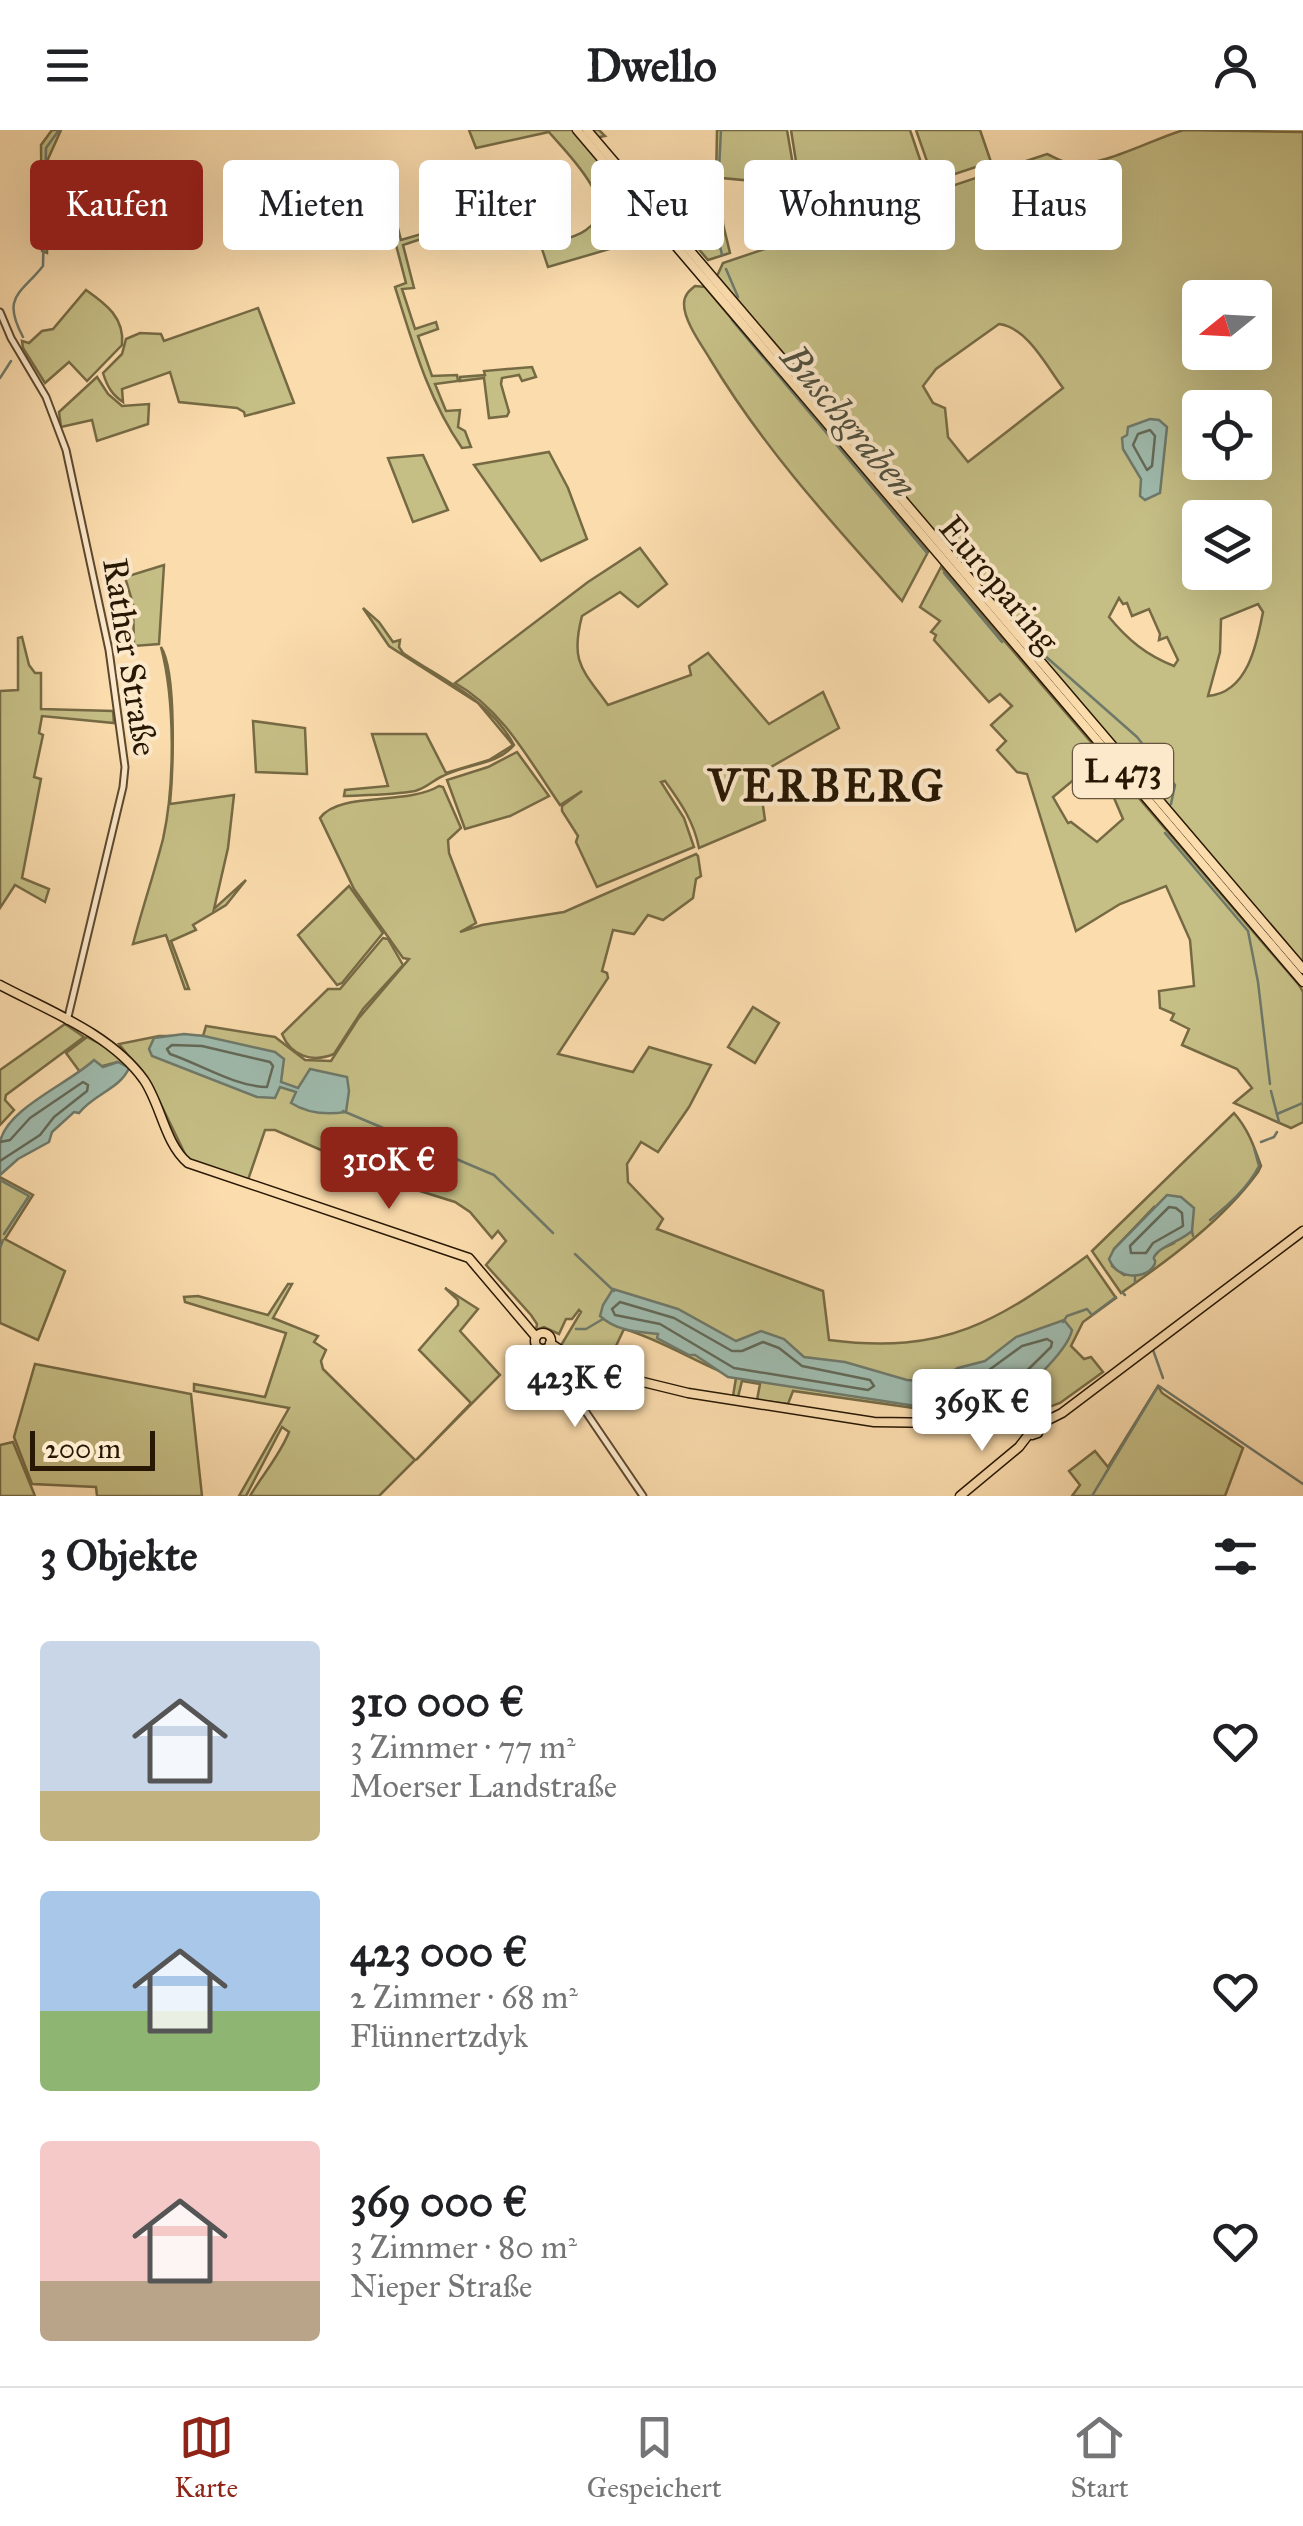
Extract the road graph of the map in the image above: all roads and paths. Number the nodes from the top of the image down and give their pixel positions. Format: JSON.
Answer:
{"nodes":[{"id":1,"x":577,"y":130,"type":"edge"},
{"id":2,"x":587,"y":130,"type":"edge"},
{"id":3,"x":0,"y":312,"type":"edge"},
{"id":4,"x":1303,"y":970,"type":"edge"},
{"id":5,"x":1303,"y":982,"type":"edge"},
{"id":6,"x":0,"y":984,"type":"edge"},
{"id":7,"x":67,"y":1021,"type":"junction"},
{"id":8,"x":1303,"y":1232,"type":"edge"},
{"id":9,"x":547,"y":1346,"type":"junction"},
{"id":10,"x":1027,"y":1429,"type":"junction"},
{"id":11,"x":642,"y":1496,"type":"edge"},
{"id":12,"x":960,"y":1496,"type":"edge"}],
"edges":[{"from":1,"to":5,"type":"main road","name":"Europaring","number":"L 473"},
{"from":2,"to":4,"type":"main road","name":"Europaring","number":"L 473"},
{"from":3,"to":7,"type":"street","name":"Rather Straße"},
{"from":6,"to":7,"type":"main road"},
{"from":7,"to":9,"type":"main road"},
{"from":8,"to":10,"type":"main road"},
{"from":9,"to":10,"type":"main road"},
{"from":9,"to":11,"type":"street"},
{"from":10,"to":12,"type":"main road"}]}
